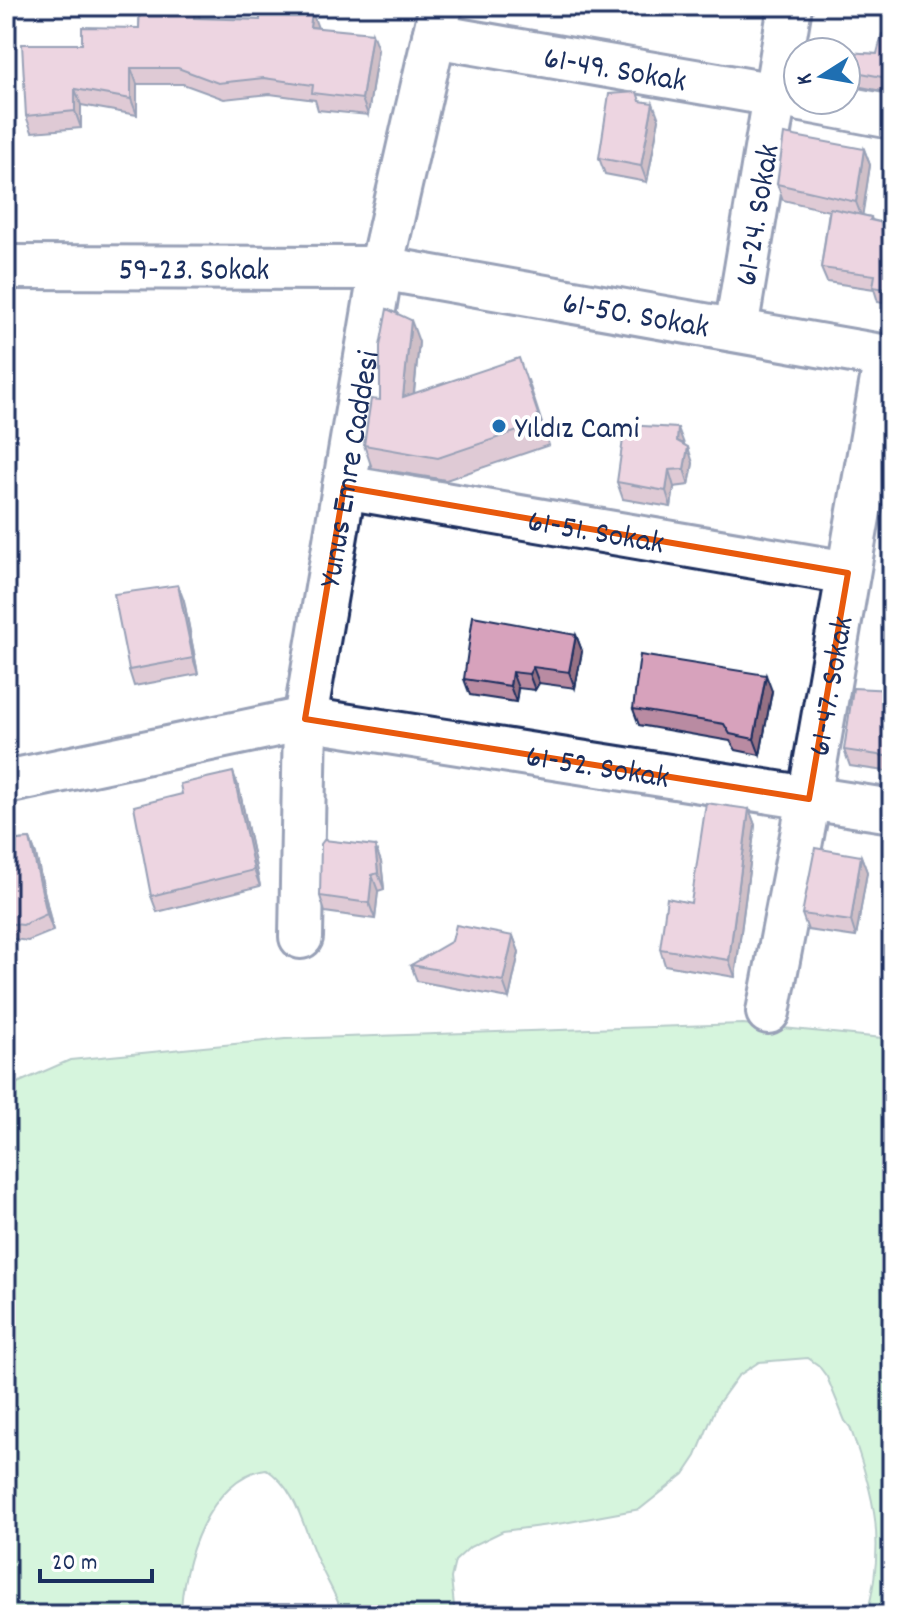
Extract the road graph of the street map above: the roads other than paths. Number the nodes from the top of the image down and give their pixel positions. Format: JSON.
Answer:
{"nodes":[{"id":1,"x":790,"y":6,"type":"edge"},
{"id":2,"x":437,"y":21,"type":"edge"},
{"id":3,"x":791,"y":36,"type":"edge"},
{"id":4,"x":782,"y":96,"type":"edge"},
{"id":5,"x":862,"y":111,"type":"edge"},
{"id":6,"x":788,"y":116,"type":"edge"},
{"id":7,"x":892,"y":117,"type":"edge"},
{"id":8,"x":6,"y":267,"type":"edge"},
{"id":9,"x":381,"y":268,"type":"junction"},
{"id":10,"x":736,"y":329,"type":"junction"},
{"id":11,"x":889,"y":357,"type":"edge"},
{"id":12,"x":344,"y":487,"type":"junction"},
{"id":13,"x":848,"y":573,"type":"junction"},
{"id":14,"x":305,"y":719,"type":"junction"},
{"id":15,"x":6,"y":782,"type":"edge"},
{"id":16,"x":809,"y":799,"type":"junction"},
{"id":17,"x":892,"y":811,"type":"edge"},
{"id":18,"x":301,"y":937,"type":"dead end"},
{"id":19,"x":768,"y":1012,"type":"dead end"}],
"edges":[{"from":1,"to":3,"type":"street","name":"61-24. Sokak"},
{"from":2,"to":4,"type":"street","name":"61-49. Sokak"},
{"from":2,"to":9,"type":"street","name":"Yunus Emre Caddesi"},
{"from":5,"to":7,"type":"street","name":"61-49. Sokak"},
{"from":6,"to":10,"type":"street","name":"61-24. Sokak"},
{"from":8,"to":9,"type":"street","name":"59-23. Sokak"},
{"from":9,"to":10,"type":"street","name":"61-50. Sokak"},
{"from":9,"to":12,"type":"street","name":"Yunus Emre Caddesi"},
{"from":10,"to":11,"type":"street","name":"61-50. Sokak"},
{"from":11,"to":13,"type":"street","name":"61-47. Sokak"},
{"from":12,"to":13,"type":"street","name":"61-51. Sokak"},
{"from":12,"to":14,"type":"street","name":"Yunus Emre Caddesi"},
{"from":13,"to":16,"type":"street","name":"61-47. Sokak"},
{"from":14,"to":15,"type":"street"},
{"from":14,"to":16,"type":"street","name":"61-52. Sokak"},
{"from":14,"to":18,"type":"street","name":"Yunus Emre Caddesi"},
{"from":16,"to":17,"type":"street","name":"61-52. Sokak"},
{"from":16,"to":19,"type":"street","name":"61-47. Sokak"}]}
